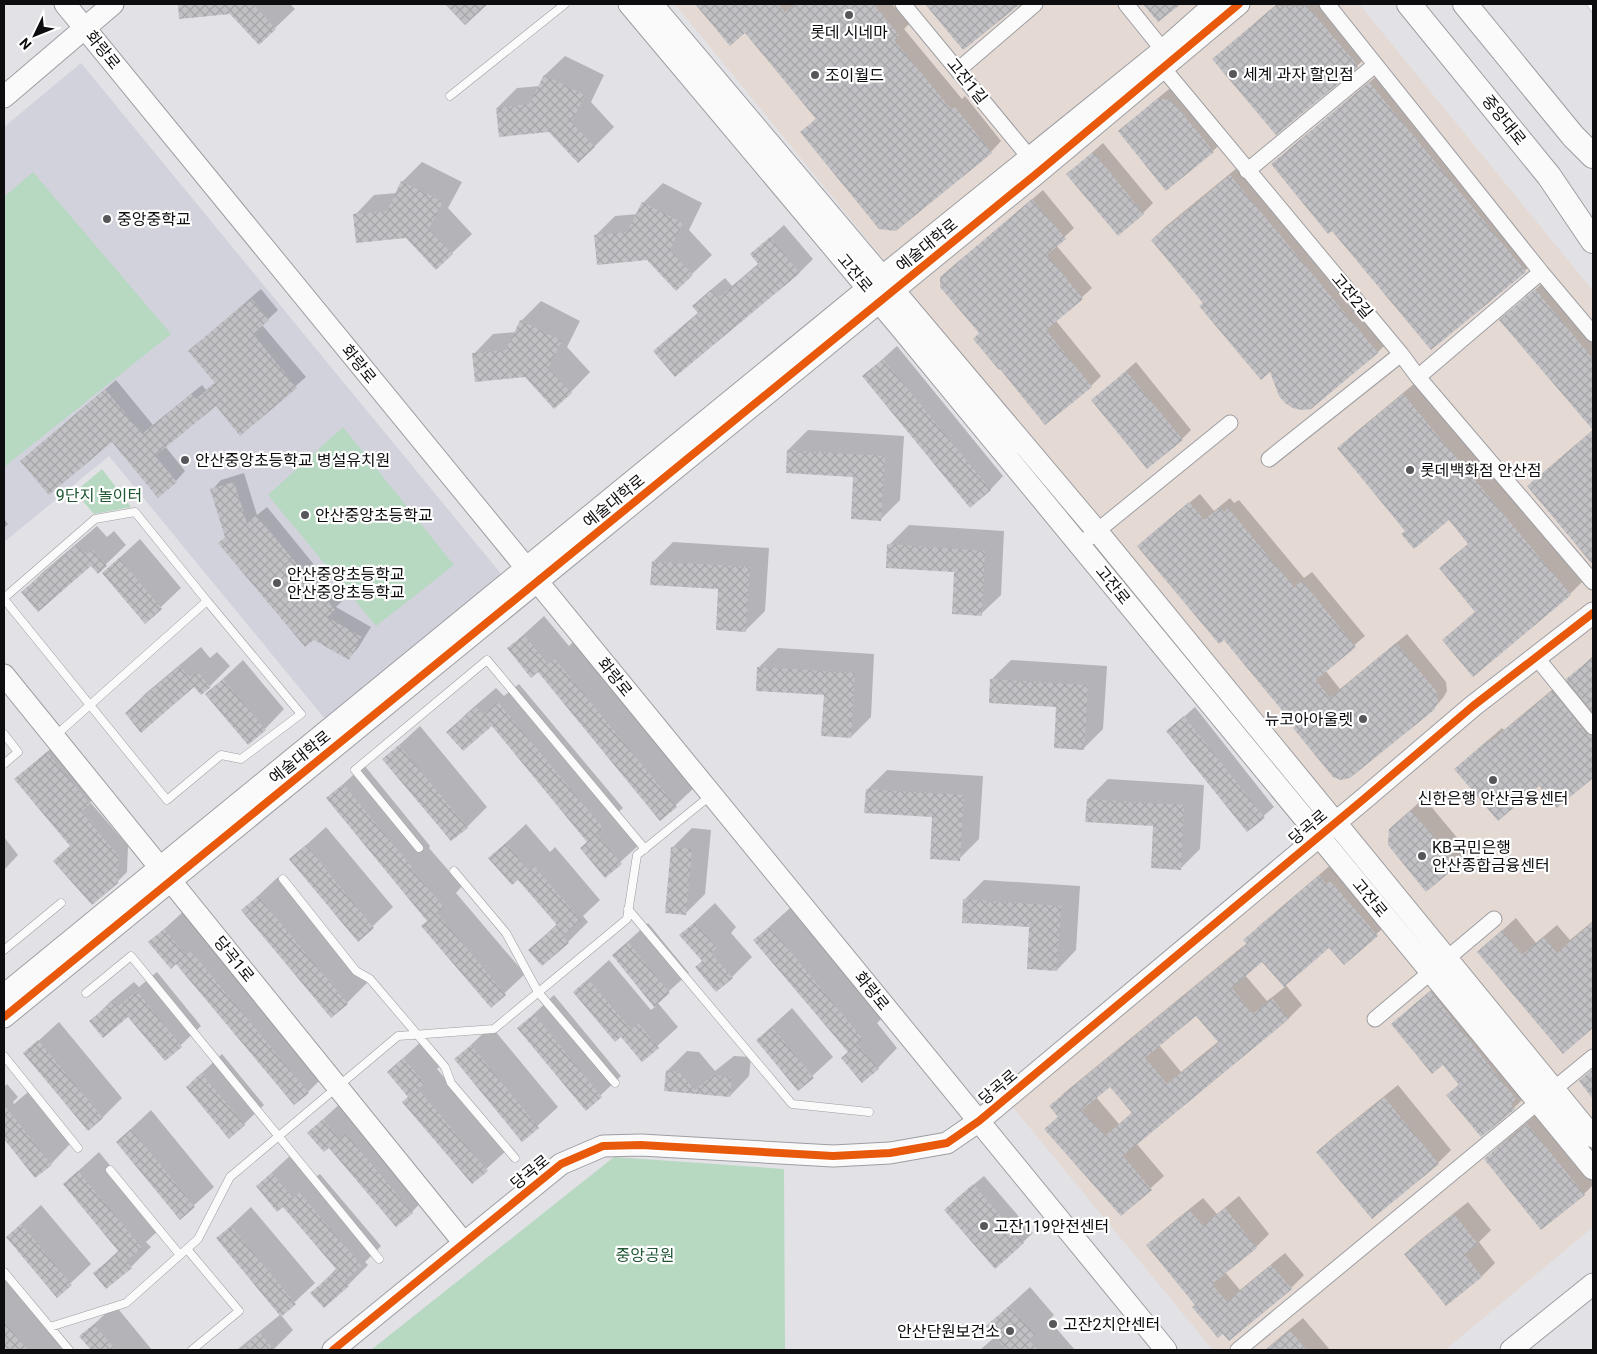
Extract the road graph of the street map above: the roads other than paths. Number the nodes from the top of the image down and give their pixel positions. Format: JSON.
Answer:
{"nodes":[{"id":1,"x":113,"y":4,"type":"edge"},
{"id":2,"x":565,"y":4,"type":"edge"},
{"id":3,"x":629,"y":4,"type":"edge"},
{"id":4,"x":652,"y":4,"type":"edge"},
{"id":5,"x":903,"y":4,"type":"edge"},
{"id":6,"x":1035,"y":4,"type":"edge"},
{"id":7,"x":1126,"y":4,"type":"edge"},
{"id":8,"x":1215,"y":4,"type":"edge"},
{"id":9,"x":1239,"y":4,"type":"edge"},
{"id":10,"x":1327,"y":4,"type":"edge"},
{"id":11,"x":1408,"y":4,"type":"edge"},
{"id":12,"x":1465,"y":4,"type":"edge"},
{"id":13,"x":66,"y":6,"type":"edge"},
{"id":14,"x":85,"y":29,"type":"junction"},
{"id":15,"x":1163,"y":59,"type":"junction"},
{"id":16,"x":1375,"y":65,"type":"junction"},
{"id":17,"x":958,"y":70,"type":"junction"},
{"id":18,"x":450,"y":96,"type":"dead end"},
{"id":19,"x":4,"y":98,"type":"edge"},
{"id":20,"x":1573,"y":136,"type":"junction"},
{"id":21,"x":1593,"y":156,"type":"edge"},
{"id":22,"x":1030,"y":158,"type":"junction"},
{"id":23,"x":1593,"y":162,"type":"edge"},
{"id":24,"x":1248,"y":171,"type":"junction"},
{"id":25,"x":1549,"y":176,"type":"junction"},
{"id":26,"x":1593,"y":220,"type":"edge"},
{"id":27,"x":1593,"y":241,"type":"edge"},
{"id":28,"x":1541,"y":272,"type":"junction"},
{"id":29,"x":881,"y":289,"type":"junction"},
{"id":30,"x":1593,"y":334,"type":"edge"},
{"id":31,"x":1401,"y":354,"type":"junction"},
{"id":32,"x":1418,"y":377,"type":"junction"},
{"id":33,"x":1230,"y":423,"type":"dead end"},
{"id":34,"x":1270,"y":458,"type":"dead end"},
{"id":35,"x":1098,"y":531,"type":"junction"},
{"id":36,"x":1080,"y":545,"type":"junction"},
{"id":37,"x":532,"y":575,"type":"junction"},
{"id":38,"x":1593,"y":582,"type":"edge"},
{"id":39,"x":4,"y":598,"type":"edge"},
{"id":40,"x":207,"y":602,"type":"junction"},
{"id":41,"x":1593,"y":613,"type":"edge"},
{"id":42,"x":1536,"y":657,"type":"junction"},
{"id":43,"x":4,"y":675,"type":"edge"},
{"id":44,"x":90,"y":705,"type":"junction"},
{"id":45,"x":1593,"y":727,"type":"edge"},
{"id":46,"x":4,"y":734,"type":"edge"},
{"id":47,"x":54,"y":737,"type":"junction"},
{"id":48,"x":4,"y":764,"type":"edge"},
{"id":49,"x":712,"y":795,"type":"junction"},
{"id":50,"x":1336,"y":822,"type":"junction"},
{"id":51,"x":1319,"y":836,"type":"junction"},
{"id":52,"x":419,"y":848,"type":"dead end"},
{"id":53,"x":645,"y":849,"type":"junction"},
{"id":54,"x":454,"y":871,"type":"dead end"},
{"id":55,"x":165,"y":874,"type":"junction"},
{"id":56,"x":283,"y":879,"type":"dead end"},
{"id":57,"x":61,"y":903,"type":"dead end"},
{"id":58,"x":628,"y":909,"type":"junction"},
{"id":59,"x":1494,"y":919,"type":"dead end"},
{"id":60,"x":4,"y":950,"type":"edge"},
{"id":61,"x":1448,"y":958,"type":"junction"},
{"id":62,"x":1431,"y":972,"type":"junction"},
{"id":63,"x":538,"y":992,"type":"junction"},
{"id":64,"x":86,"y":993,"type":"dead end"},
{"id":65,"x":4,"y":995,"type":"edge"},
{"id":66,"x":4,"y":1017,"type":"edge"},
{"id":67,"x":1375,"y":1020,"type":"dead end"},
{"id":68,"x":418,"y":1035,"type":"junction"},
{"id":69,"x":4,"y":1056,"type":"edge"},
{"id":70,"x":1593,"y":1056,"type":"edge"},
{"id":71,"x":615,"y":1083,"type":"dead end"},
{"id":72,"x":338,"y":1087,"type":"junction"},
{"id":73,"x":1546,"y":1096,"type":"junction"},
{"id":74,"x":869,"y":1112,"type":"dead end"},
{"id":75,"x":979,"y":1121,"type":"junction"},
{"id":76,"x":279,"y":1136,"type":"junction"},
{"id":77,"x":1593,"y":1137,"type":"edge"},
{"id":78,"x":78,"y":1148,"type":"dead end"},
{"id":79,"x":515,"y":1158,"type":"dead end"},
{"id":80,"x":1593,"y":1169,"type":"edge"},
{"id":81,"x":110,"y":1170,"type":"dead end"},
{"id":82,"x":464,"y":1243,"type":"junction"},
{"id":83,"x":187,"y":1249,"type":"junction"},
{"id":84,"x":180,"y":1255,"type":"junction"},
{"id":85,"x":379,"y":1259,"type":"dead end"},
{"id":86,"x":4,"y":1272,"type":"edge"},
{"id":87,"x":1589,"y":1288,"type":"edge"},
{"id":88,"x":50,"y":1327,"type":"junction"},
{"id":89,"x":69,"y":1350,"type":"edge"},
{"id":90,"x":192,"y":1350,"type":"edge"},
{"id":91,"x":333,"y":1350,"type":"edge"},
{"id":92,"x":1166,"y":1350,"type":"edge"},
{"id":93,"x":1238,"y":1350,"type":"edge"},
{"id":94,"x":1511,"y":1350,"type":"edge"}],
"edges":[{"from":1,"to":14,"type":"street"},
{"from":2,"to":18,"type":"lane"},
{"from":3,"to":29,"type":"street","name":"고잔로"},
{"from":4,"to":29,"type":"street","name":"고잔로"},
{"from":5,"to":17,"type":"street","name":"고잔1길"},
{"from":6,"to":17,"type":"street"},
{"from":7,"to":15,"type":"street","name":"고잔2길"},
{"from":8,"to":15,"type":"street","name":"예술대학로"},
{"from":9,"to":15,"type":"street","name":"예술대학로"},
{"from":10,"to":16,"type":"street"},
{"from":11,"to":25,"type":"main road","name":"중앙대로"},
{"from":12,"to":20,"type":"main road"},
{"from":13,"to":14,"type":"street","name":"화랑로"},
{"from":14,"to":19,"type":"street"},
{"from":14,"to":37,"type":"street","name":"화랑로"},
{"from":15,"to":22,"type":"street","name":"예술대학로"},
{"from":15,"to":24,"type":"street","name":"고잔2길"},
{"from":15,"to":29,"type":"street","name":"예술대학로"},
{"from":16,"to":24,"type":"street"},
{"from":16,"to":28,"type":"street"},
{"from":17,"to":22,"type":"street","name":"고잔1길"},
{"from":20,"to":21,"type":"main road"},
{"from":20,"to":23,"type":"main road"},
{"from":22,"to":29,"type":"street","name":"예술대학로"},
{"from":24,"to":31,"type":"street","name":"고잔2길"},
{"from":25,"to":26,"type":"main road"},
{"from":25,"to":27,"type":"main road","name":"중앙대로"},
{"from":28,"to":30,"type":"street"},
{"from":28,"to":32,"type":"street"},
{"from":29,"to":35,"type":"street","name":"고잔로"},
{"from":29,"to":36,"type":"street","name":"고잔로"},
{"from":29,"to":37,"type":"street","name":"예술대학로"},
{"from":31,"to":32,"type":"street","name":"고잔2길"},
{"from":31,"to":34,"type":"street"},
{"from":32,"to":38,"type":"street","name":"고잔2길"},
{"from":33,"to":35,"type":"street"},
{"from":35,"to":36,"type":"street"},
{"from":35,"to":50,"type":"street","name":"고잔로"},
{"from":36,"to":51,"type":"street","name":"고잔로"},
{"from":37,"to":49,"type":"street","name":"화랑로"},
{"from":37,"to":55,"type":"street","name":"예술대학로"},
{"from":39,"to":40,"type":"lane"},
{"from":39,"to":44,"type":"lane"},
{"from":40,"to":44,"type":"lane"},
{"from":40,"to":44,"type":"lane"},
{"from":41,"to":42,"type":"street","name":"당곡로"},
{"from":42,"to":45,"type":"street"},
{"from":42,"to":50,"type":"street","name":"당곡로"},
{"from":43,"to":47,"type":"street","name":"당곡1로"},
{"from":44,"to":47,"type":"lane"},
{"from":46,"to":48,"type":"lane"},
{"from":47,"to":55,"type":"street","name":"당곡1로"},
{"from":49,"to":53,"type":"lane"},
{"from":49,"to":75,"type":"street","name":"화랑로"},
{"from":50,"to":51,"type":"street","name":"당곡로"},
{"from":50,"to":61,"type":"street","name":"고잔로"},
{"from":51,"to":62,"type":"street","name":"고잔로"},
{"from":51,"to":75,"type":"street","name":"당곡로"},
{"from":52,"to":53,"type":"lane"},
{"from":53,"to":58,"type":"lane"},
{"from":54,"to":63,"type":"lane"},
{"from":55,"to":65,"type":"street","name":"예술대학로"},
{"from":55,"to":66,"type":"street","name":"예술대학로"},
{"from":55,"to":72,"type":"street","name":"당곡1로"},
{"from":56,"to":68,"type":"lane"},
{"from":57,"to":60,"type":"lane"},
{"from":58,"to":63,"type":"lane"},
{"from":58,"to":74,"type":"lane"},
{"from":59,"to":61,"type":"street"},
{"from":61,"to":62,"type":"street"},
{"from":61,"to":73,"type":"street","name":"고잔로"},
{"from":62,"to":67,"type":"street"},
{"from":62,"to":73,"type":"street","name":"고잔로"},
{"from":63,"to":68,"type":"lane"},
{"from":63,"to":71,"type":"lane"},
{"from":64,"to":76,"type":"lane"},
{"from":68,"to":72,"type":"lane"},
{"from":68,"to":79,"type":"lane"},
{"from":69,"to":78,"type":"lane"},
{"from":70,"to":73,"type":"street"},
{"from":72,"to":76,"type":"lane"},
{"from":72,"to":82,"type":"street","name":"당곡1로"},
{"from":73,"to":77,"type":"street","name":"고잔로"},
{"from":73,"to":80,"type":"street","name":"고잔로"},
{"from":73,"to":93,"type":"street"},
{"from":75,"to":82,"type":"street","name":"당곡로"},
{"from":75,"to":92,"type":"street","name":"화랑로"},
{"from":76,"to":83,"type":"lane"},
{"from":76,"to":85,"type":"lane"},
{"from":81,"to":84,"type":"lane"},
{"from":82,"to":91,"type":"street","name":"당곡로"},
{"from":83,"to":84,"type":"lane"},
{"from":83,"to":90,"type":"lane"},
{"from":84,"to":88,"type":"lane"},
{"from":86,"to":88,"type":"lane"},
{"from":87,"to":94,"type":"street"},
{"from":88,"to":89,"type":"lane"}]}
